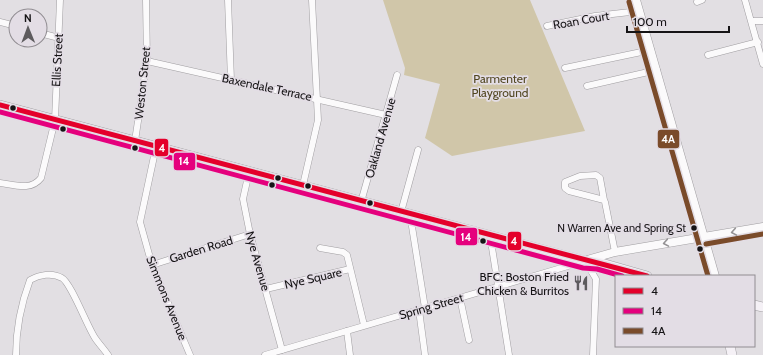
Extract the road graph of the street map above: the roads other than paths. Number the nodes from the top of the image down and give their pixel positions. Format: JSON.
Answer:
{"nodes":[{"id":1,"x":60,"y":0,"type":"edge"},
{"id":2,"x":146,"y":0,"type":"edge"},
{"id":3,"x":228,"y":0,"type":"edge"},
{"id":4,"x":312,"y":0,"type":"edge"},
{"id":5,"x":636,"y":0,"type":"edge"},
{"id":6,"x":745,"y":0,"type":"edge"},
{"id":7,"x":639,"y":11,"type":"junction"},
{"id":8,"x":752,"y":21,"type":"junction"},
{"id":9,"x":763,"y":21,"type":"edge"},
{"id":10,"x":547,"y":26,"type":"dead end"},
{"id":11,"x":48,"y":35,"type":"edge"},
{"id":12,"x":59,"y":38,"type":"junction"},
{"id":13,"x":758,"y":42,"type":"junction"},
{"id":14,"x":651,"y":50,"type":"junction"},
{"id":15,"x":708,"y":55,"type":"dead end"},
{"id":16,"x":147,"y":60,"type":"junction"},
{"id":17,"x":763,"y":64,"type":"edge"},
{"id":18,"x":565,"y":68,"type":"dead end"},
{"id":19,"x":656,"y":70,"type":"junction"},
{"id":20,"x":397,"y":74,"type":"dead end"},
{"id":21,"x":231,"y":80,"type":"junction"},
{"id":22,"x":586,"y":86,"type":"dead end"},
{"id":23,"x":316,"y":98,"type":"junction"},
{"id":24,"x":0,"y":105,"type":"edge"},
{"id":25,"x":386,"y":115,"type":"junction"},
{"id":26,"x":54,"y":120,"type":"junction"},
{"id":27,"x":135,"y":142,"type":"junction"},
{"id":28,"x":156,"y":147,"type":"junction"},
{"id":29,"x":418,"y":150,"type":"dead end"},
{"id":30,"x":249,"y":172,"type":"junction"},
{"id":31,"x":0,"y":183,"type":"edge"},
{"id":32,"x":303,"y":185,"type":"junction"},
{"id":33,"x":604,"y":200,"type":"junction"},
{"id":34,"x":362,"y":202,"type":"junction"},
{"id":35,"x":406,"y":213,"type":"junction"},
{"id":36,"x":763,"y":227,"type":"edge"},
{"id":37,"x":250,"y":234,"type":"junction"},
{"id":38,"x":490,"y":235,"type":"junction"},
{"id":39,"x":705,"y":237,"type":"junction"},
{"id":40,"x":320,"y":248,"type":"dead end"},
{"id":41,"x":615,"y":252,"type":"junction"},
{"id":42,"x":585,"y":261,"type":"junction"},
{"id":43,"x":152,"y":265,"type":"junction"},
{"id":44,"x":350,"y":269,"type":"junction"},
{"id":45,"x":644,"y":275,"type":"edge"},
{"id":46,"x":715,"y":275,"type":"edge"},
{"id":47,"x":499,"y":286,"type":"junction"},
{"id":48,"x":266,"y":289,"type":"junction"},
{"id":49,"x":460,"y":298,"type":"junction"},
{"id":50,"x":425,"y":308,"type":"junction"},
{"id":51,"x":419,"y":310,"type":"junction"},
{"id":52,"x":364,"y":326,"type":"junction"},
{"id":53,"x":347,"y":331,"type":"junction"},
{"id":54,"x":469,"y":340,"type":"dead end"},
{"id":55,"x":282,"y":350,"type":"junction"},
{"id":56,"x":16,"y":355,"type":"edge"},
{"id":57,"x":108,"y":355,"type":"edge"},
{"id":58,"x":190,"y":355,"type":"edge"},
{"id":59,"x":265,"y":355,"type":"edge"},
{"id":60,"x":350,"y":355,"type":"edge"},
{"id":61,"x":425,"y":355,"type":"edge"},
{"id":62,"x":509,"y":355,"type":"edge"},
{"id":63,"x":593,"y":355,"type":"edge"}],
"edges":[{"from":1,"to":12,"type":"street","name":"Ellis Street"},
{"from":2,"to":16,"type":"street","name":"Weston Street"},
{"from":3,"to":21,"type":"street"},
{"from":4,"to":23,"type":"street"},
{"from":5,"to":7,"type":"street"},
{"from":6,"to":8,"type":"street"},
{"from":7,"to":10,"type":"street","name":"Roan Court"},
{"from":7,"to":14,"type":"street"},
{"from":8,"to":9,"type":"street"},
{"from":8,"to":13,"type":"street"},
{"from":11,"to":12,"type":"street"},
{"from":12,"to":26,"type":"street","name":"Ellis Street"},
{"from":13,"to":15,"type":"street"},
{"from":13,"to":17,"type":"street"},
{"from":14,"to":18,"type":"street"},
{"from":14,"to":19,"type":"street"},
{"from":16,"to":21,"type":"street","name":"Baxendale Terrace"},
{"from":16,"to":27,"type":"street","name":"Weston Street"},
{"from":19,"to":22,"type":"street"},
{"from":19,"to":39,"type":"street"},
{"from":20,"to":25,"type":"street","name":"Oakland Avenue"},
{"from":21,"to":23,"type":"street","name":"Baxendale Terrace"},
{"from":23,"to":25,"type":"street","name":"Baxendale Terrace"},
{"from":23,"to":32,"type":"street"},
{"from":24,"to":26,"type":"main road"},
{"from":25,"to":34,"type":"street","name":"Oakland Avenue"},
{"from":26,"to":27,"type":"main road"},
{"from":26,"to":31,"type":"street","name":"Ellis Street"},
{"from":27,"to":28,"type":"main road"},
{"from":28,"to":30,"type":"main road"},
{"from":28,"to":43,"type":"street","name":"Simmons Avenue"},
{"from":29,"to":35,"type":"street"},
{"from":30,"to":32,"type":"main road"},
{"from":30,"to":37,"type":"street","name":"Nye Avenue"},
{"from":32,"to":34,"type":"main road"},
{"from":33,"to":33,"type":"street"},
{"from":33,"to":41,"type":"street"},
{"from":34,"to":35,"type":"main road"},
{"from":35,"to":38,"type":"main road"},
{"from":35,"to":50,"type":"street"},
{"from":36,"to":39,"type":"street","name":"Spring Street","one_way":true},
{"from":37,"to":43,"type":"street","name":"Garden Road"},
{"from":37,"to":48,"type":"street","name":"Nye Avenue"},
{"from":38,"to":42,"type":"main road"},
{"from":38,"to":47,"type":"street"},
{"from":39,"to":41,"type":"street","name":"Spring Street","one_way":true},
{"from":39,"to":46,"type":"street"},
{"from":40,"to":44,"type":"street"},
{"from":41,"to":42,"type":"street","name":"Spring Street"},
{"from":42,"to":45,"type":"main road"},
{"from":42,"to":47,"type":"street","name":"Spring Street"},
{"from":42,"to":63,"type":"street"},
{"from":43,"to":58,"type":"street","name":"Simmons Avenue"},
{"from":44,"to":48,"type":"street","name":"Nye Square"},
{"from":44,"to":52,"type":"street","name":"Nye Square"},
{"from":47,"to":49,"type":"street","name":"Spring Street"},
{"from":47,"to":62,"type":"street"},
{"from":48,"to":55,"type":"street","name":"Nye Avenue"},
{"from":49,"to":50,"type":"street","name":"Spring Street"},
{"from":49,"to":54,"type":"street"},
{"from":50,"to":51,"type":"street","name":"Spring Street"},
{"from":51,"to":52,"type":"street","name":"Spring Street"},
{"from":51,"to":61,"type":"street"},
{"from":52,"to":53,"type":"street","name":"Spring Street"},
{"from":53,"to":55,"type":"street","name":"Spring Street"},
{"from":53,"to":60,"type":"street"},
{"from":55,"to":59,"type":"street","name":"Spring Street"},
{"from":56,"to":57,"type":"street"}]}
